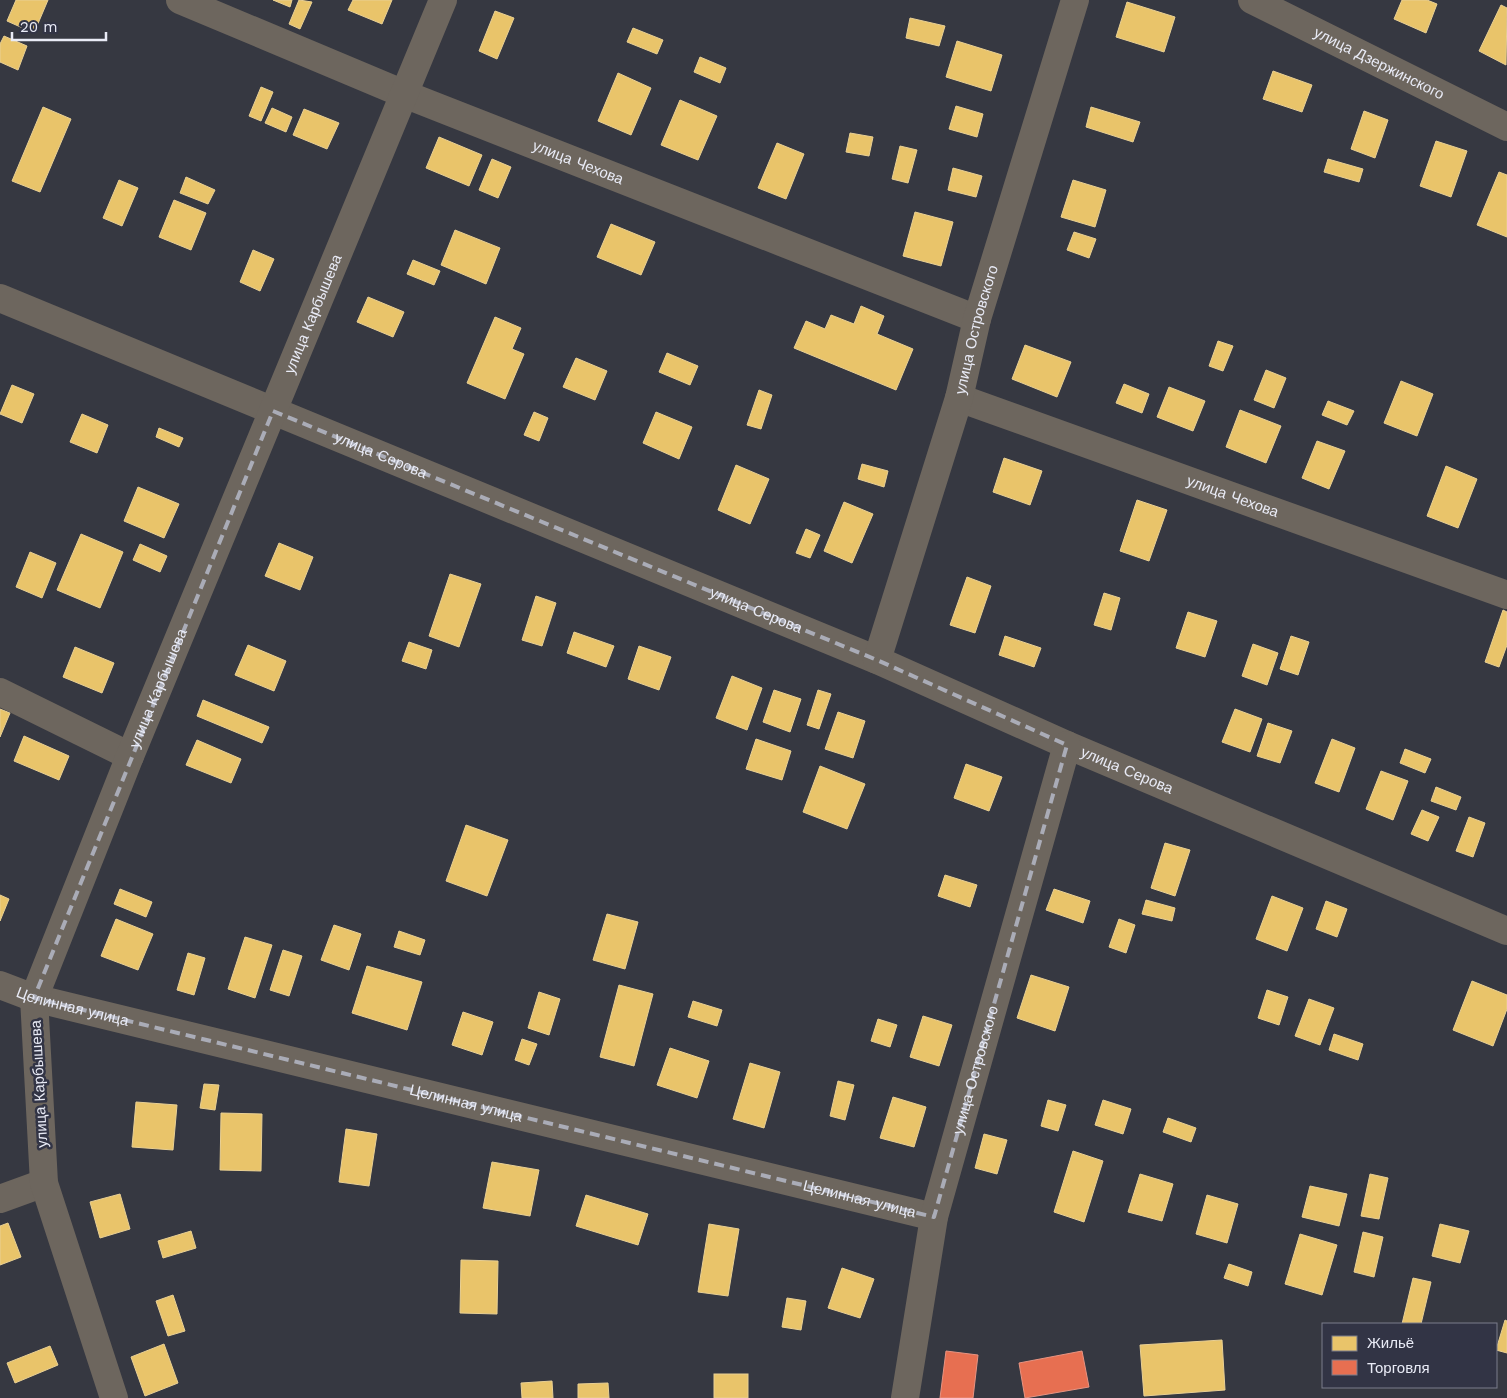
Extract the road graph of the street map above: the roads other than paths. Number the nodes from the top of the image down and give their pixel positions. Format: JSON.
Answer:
{"nodes":[{"id":1,"x":180,"y":0,"type":"edge"},
{"id":2,"x":443,"y":0,"type":"edge"},
{"id":3,"x":1075,"y":0,"type":"edge"},
{"id":4,"x":1252,"y":0,"type":"edge"},
{"id":5,"x":404,"y":94,"type":"junction"},
{"id":6,"x":1507,"y":127,"type":"edge"},
{"id":7,"x":0,"y":298,"type":"edge"},
{"id":8,"x":977,"y":319,"type":"junction"},
{"id":9,"x":959,"y":398,"type":"junction"},
{"id":10,"x":273,"y":411,"type":"junction"},
{"id":11,"x":1507,"y":595,"type":"edge"},
{"id":12,"x":877,"y":660,"type":"junction"},
{"id":13,"x":0,"y":692,"type":"edge"},
{"id":14,"x":1067,"y":745,"type":"junction"},
{"id":15,"x":130,"y":756,"type":"junction"},
{"id":16,"x":1507,"y":931,"type":"edge"},
{"id":17,"x":0,"y":985,"type":"edge"},
{"id":18,"x":34,"y":998,"type":"junction"},
{"id":19,"x":44,"y":1183,"type":"junction"},
{"id":20,"x":0,"y":1199,"type":"edge"},
{"id":21,"x":934,"y":1217,"type":"junction"},
{"id":22,"x":114,"y":1398,"type":"edge"},
{"id":23,"x":904,"y":1398,"type":"edge"}],
"edges":[{"from":1,"to":5,"type":"street","name":"улица Чехова"},
{"from":2,"to":5,"type":"street","name":"улица Карбышева"},
{"from":3,"to":8,"type":"street","name":"улица Островского"},
{"from":4,"to":6,"type":"street","name":"улица Дзержинского"},
{"from":5,"to":8,"type":"street","name":"улица Чехова"},
{"from":5,"to":10,"type":"street","name":"улица Карбышева"},
{"from":7,"to":10,"type":"street","name":"улица Серова"},
{"from":8,"to":9,"type":"street","name":"улица Островского"},
{"from":9,"to":11,"type":"street","name":"улица Чехова"},
{"from":9,"to":12,"type":"street","name":"улица Островского"},
{"from":10,"to":12,"type":"street","name":"улица Серова"},
{"from":10,"to":15,"type":"street","name":"улица Карбышева"},
{"from":12,"to":14,"type":"street","name":"улица Серова"},
{"from":13,"to":15,"type":"street"},
{"from":14,"to":16,"type":"street","name":"улица Серова"},
{"from":14,"to":21,"type":"street","name":"улица Островского"},
{"from":15,"to":18,"type":"street","name":"улица Карбышева"},
{"from":17,"to":18,"type":"street","name":"Целинная улица"},
{"from":18,"to":19,"type":"street","name":"улица Карбышева"},
{"from":18,"to":21,"type":"street","name":"Целинная улица"},
{"from":19,"to":20,"type":"street"},
{"from":19,"to":22,"type":"street","name":"улица Карбышева"},
{"from":21,"to":23,"type":"street","name":"улица Островского"}]}
